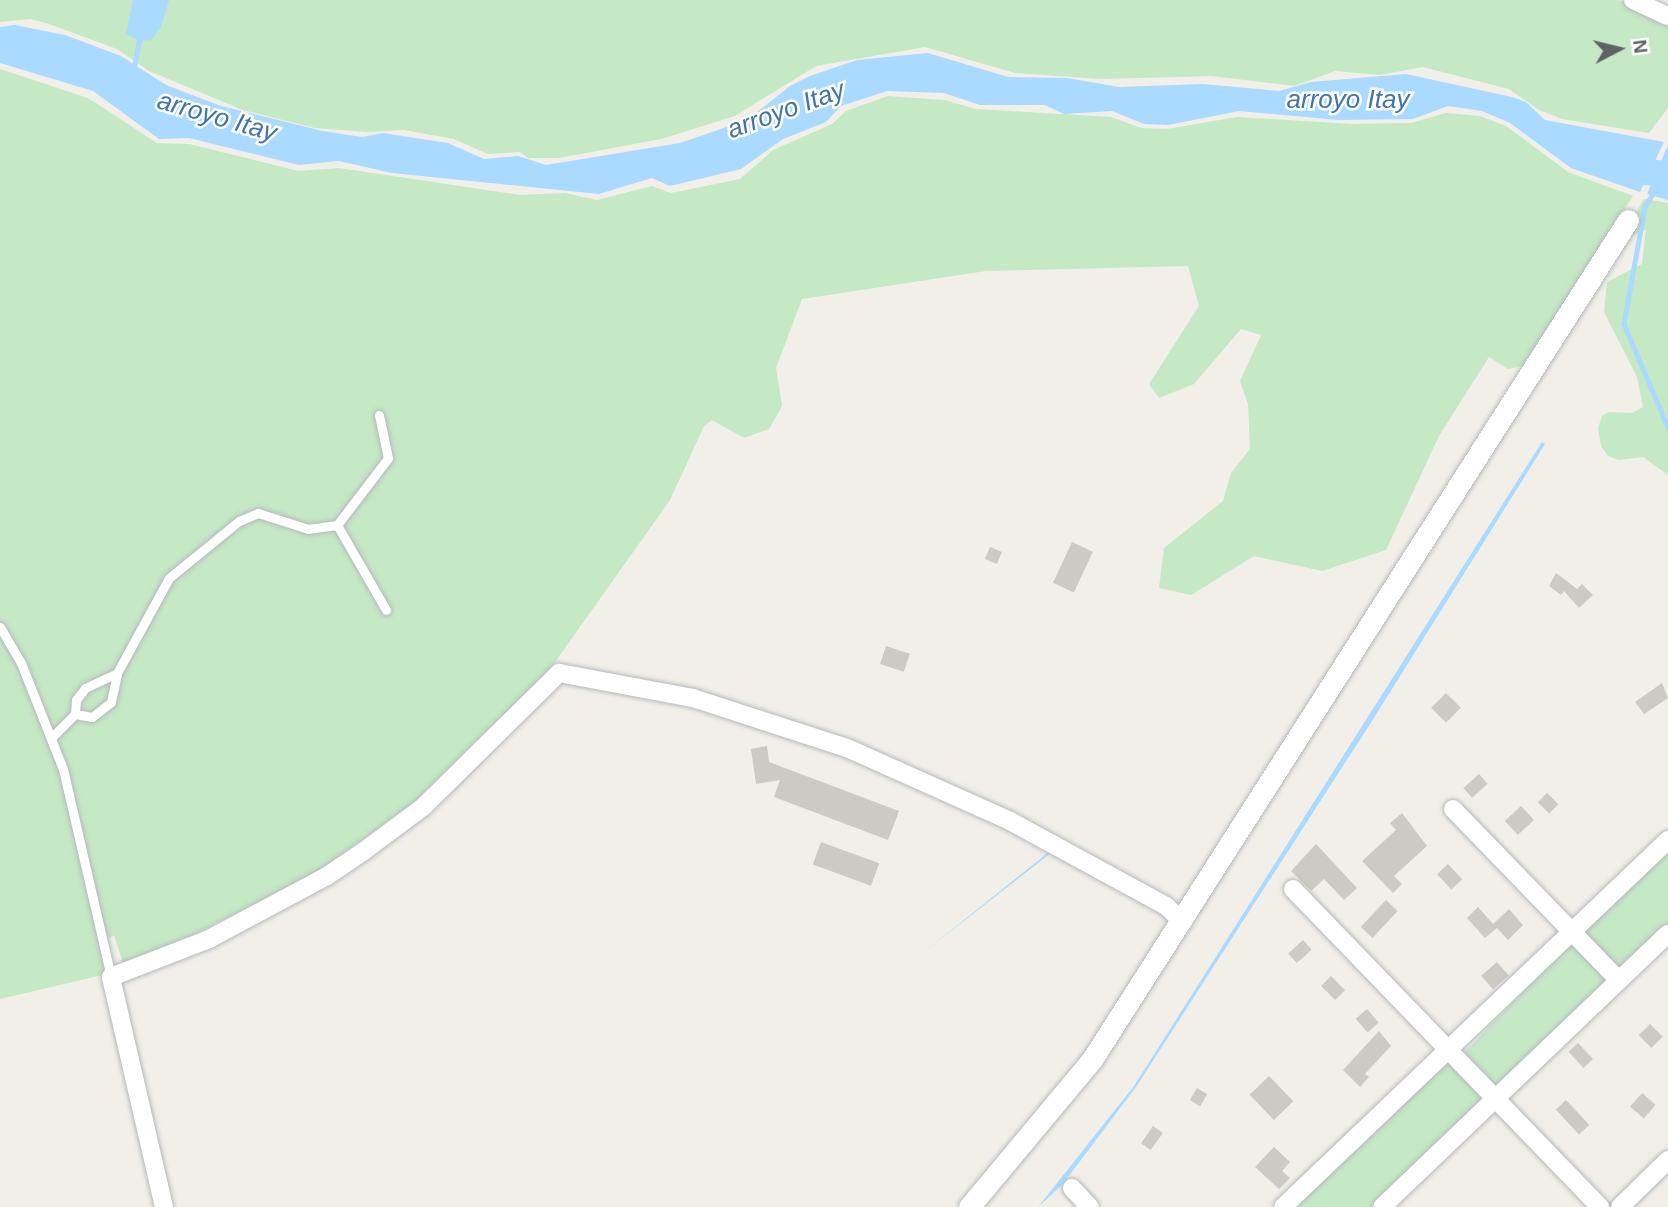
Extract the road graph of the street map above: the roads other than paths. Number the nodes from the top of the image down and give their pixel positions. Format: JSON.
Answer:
{"nodes":[{"id":1,"x":1633,"y":0,"type":"edge"},
{"id":2,"x":1668,"y":16,"type":"edge"},
{"id":3,"x":1628,"y":220,"type":"dead end"},
{"id":4,"x":379,"y":415,"type":"dead end"},
{"id":5,"x":337,"y":525,"type":"junction"},
{"id":6,"x":386,"y":610,"type":"dead end"},
{"id":7,"x":0,"y":627,"type":"edge"},
{"id":8,"x":117,"y":673,"type":"junction"},
{"id":9,"x":75,"y":714,"type":"junction"},
{"id":10,"x":52,"y":737,"type":"junction"},
{"id":11,"x":1453,"y":809,"type":"dead end"},
{"id":12,"x":1668,"y":840,"type":"edge"},
{"id":13,"x":1293,"y":889,"type":"dead end"},
{"id":14,"x":1183,"y":922,"type":"junction"},
{"id":15,"x":1572,"y":931,"type":"junction"},
{"id":16,"x":1668,"y":934,"type":"edge"},
{"id":17,"x":111,"y":977,"type":"junction"},
{"id":18,"x":1619,"y":980,"type":"junction"},
{"id":19,"x":1448,"y":1049,"type":"junction"},
{"id":20,"x":1496,"y":1098,"type":"junction"},
{"id":21,"x":1668,"y":1160,"type":"edge"},
{"id":22,"x":1072,"y":1188,"type":"dead end"},
{"id":23,"x":163,"y":1207,"type":"edge"},
{"id":24,"x":970,"y":1207,"type":"edge"},
{"id":25,"x":1090,"y":1207,"type":"edge"},
{"id":26,"x":1283,"y":1207,"type":"edge"},
{"id":27,"x":1382,"y":1207,"type":"edge"},
{"id":28,"x":1600,"y":1207,"type":"edge"},
{"id":29,"x":1620,"y":1207,"type":"edge"}],
"edges":[{"from":1,"to":2,"type":"street"},
{"from":3,"to":14,"type":"street"},
{"from":4,"to":5,"type":"lane"},
{"from":5,"to":6,"type":"lane"},
{"from":5,"to":8,"type":"lane"},
{"from":7,"to":10,"type":"lane"},
{"from":8,"to":9,"type":"lane"},
{"from":8,"to":9,"type":"lane"},
{"from":9,"to":10,"type":"lane"},
{"from":10,"to":17,"type":"lane"},
{"from":11,"to":15,"type":"street"},
{"from":12,"to":15,"type":"street"},
{"from":13,"to":19,"type":"street"},
{"from":14,"to":17,"type":"street"},
{"from":14,"to":24,"type":"street"},
{"from":15,"to":18,"type":"street"},
{"from":15,"to":19,"type":"street"},
{"from":16,"to":18,"type":"street"},
{"from":17,"to":23,"type":"street"},
{"from":18,"to":20,"type":"street"},
{"from":19,"to":20,"type":"street"},
{"from":19,"to":26,"type":"street"},
{"from":20,"to":27,"type":"street"},
{"from":20,"to":28,"type":"street"},
{"from":21,"to":29,"type":"street"},
{"from":22,"to":25,"type":"street"}]}
